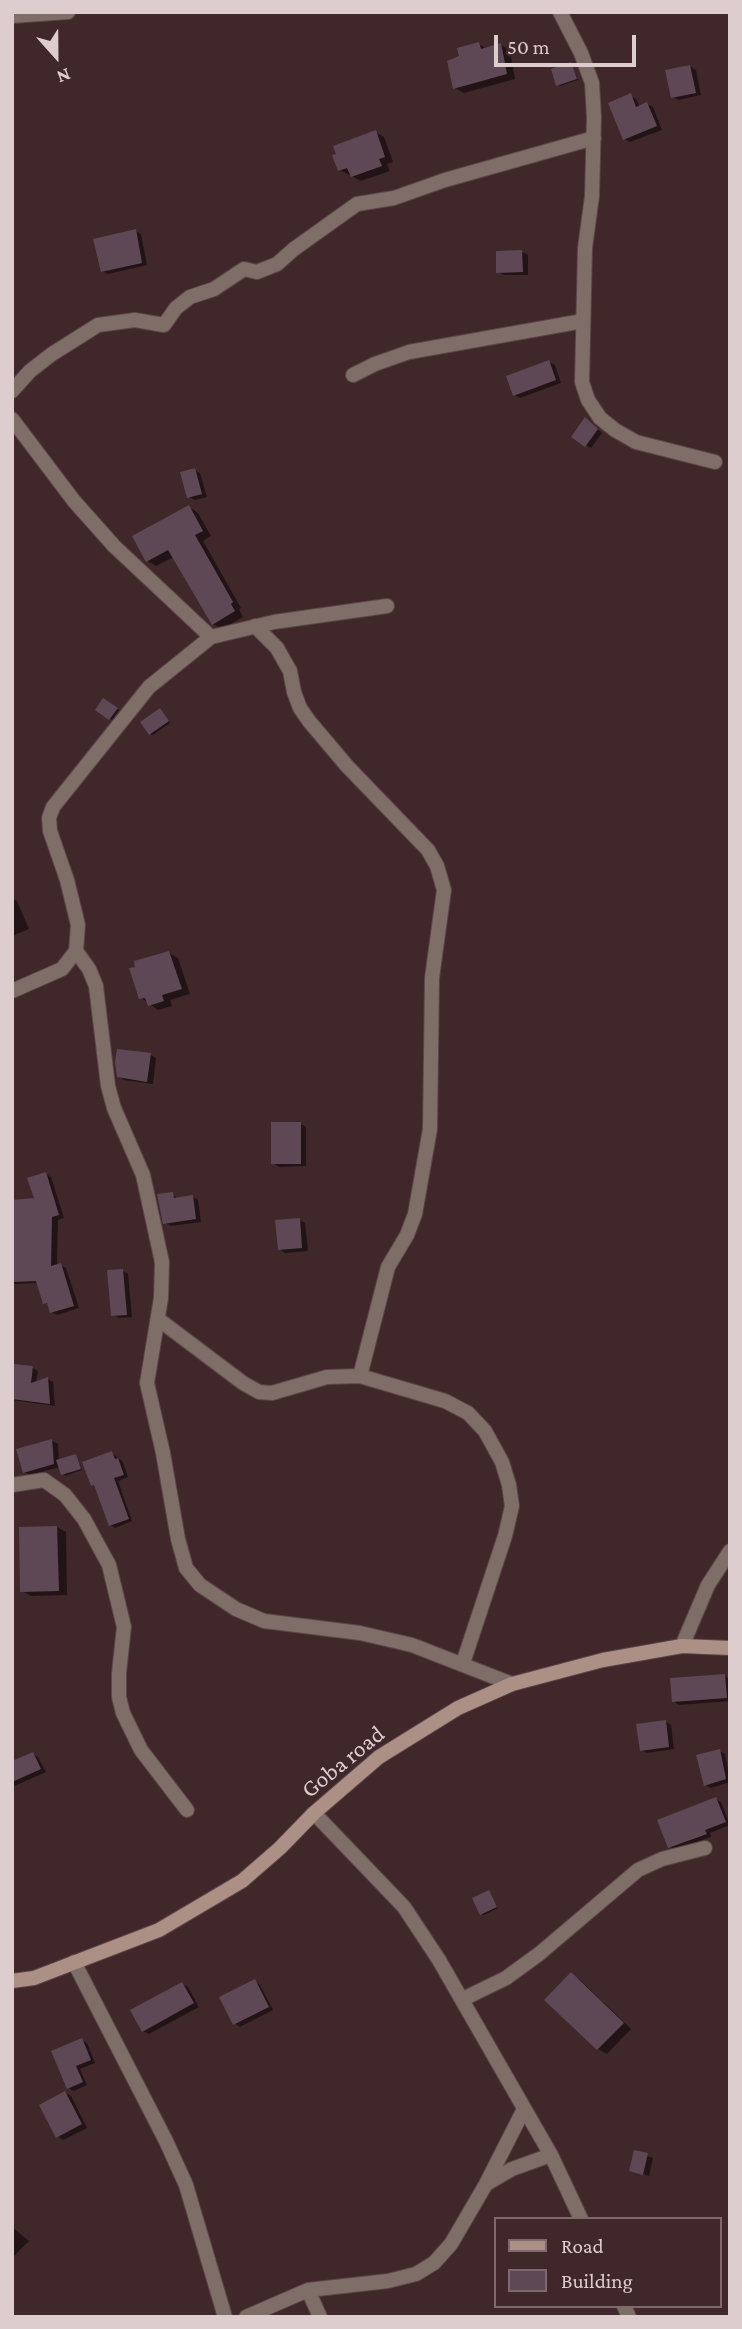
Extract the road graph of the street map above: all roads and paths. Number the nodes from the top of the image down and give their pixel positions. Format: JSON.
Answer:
{"nodes":[{"id":1,"x":68,"y":12,"type":"edge"},
{"id":2,"x":560,"y":12,"type":"edge"},
{"id":3,"x":12,"y":16,"type":"edge"},
{"id":4,"x":594,"y":138,"type":"junction"},
{"id":5,"x":583,"y":321,"type":"junction"},
{"id":6,"x":354,"y":375,"type":"dead end"},
{"id":7,"x":12,"y":391,"type":"edge"},
{"id":8,"x":12,"y":419,"type":"edge"},
{"id":9,"x":715,"y":462,"type":"dead end"},
{"id":10,"x":387,"y":606,"type":"dead end"},
{"id":11,"x":255,"y":626,"type":"junction"},
{"id":12,"x":211,"y":637,"type":"junction"},
{"id":13,"x":76,"y":951,"type":"junction"},
{"id":14,"x":12,"y":991,"type":"edge"},
{"id":15,"x":158,"y":1320,"type":"junction"},
{"id":16,"x":360,"y":1376,"type":"junction"},
{"id":17,"x":12,"y":1485,"type":"edge"},
{"id":18,"x":730,"y":1551,"type":"edge"},
{"id":19,"x":682,"y":1646,"type":"junction"},
{"id":20,"x":730,"y":1648,"type":"edge"},
{"id":21,"x":463,"y":1663,"type":"junction"},
{"id":22,"x":512,"y":1685,"type":"junction"},
{"id":23,"x":187,"y":1810,"type":"dead end"},
{"id":24,"x":314,"y":1813,"type":"junction"},
{"id":25,"x":705,"y":1848,"type":"dead end"},
{"id":26,"x":74,"y":1962,"type":"junction"},
{"id":27,"x":12,"y":1982,"type":"edge"},
{"id":28,"x":463,"y":1999,"type":"junction"},
{"id":29,"x":524,"y":2109,"type":"junction"},
{"id":30,"x":551,"y":2155,"type":"junction"},
{"id":31,"x":486,"y":2184,"type":"junction"},
{"id":32,"x":581,"y":2217,"type":"edge"},
{"id":33,"x":309,"y":2290,"type":"junction"},
{"id":34,"x":225,"y":2317,"type":"edge"},
{"id":35,"x":246,"y":2317,"type":"edge"},
{"id":36,"x":320,"y":2317,"type":"edge"}],
"edges":[{"from":1,"to":3,"type":"street"},
{"from":2,"to":4,"type":"street"},
{"from":4,"to":5,"type":"street"},
{"from":4,"to":7,"type":"street"},
{"from":5,"to":6,"type":"street"},
{"from":5,"to":9,"type":"street"},
{"from":8,"to":12,"type":"street"},
{"from":10,"to":11,"type":"street"},
{"from":11,"to":12,"type":"street"},
{"from":11,"to":16,"type":"street"},
{"from":12,"to":13,"type":"street"},
{"from":13,"to":14,"type":"street"},
{"from":13,"to":15,"type":"street"},
{"from":15,"to":16,"type":"street"},
{"from":15,"to":21,"type":"street"},
{"from":16,"to":21,"type":"street"},
{"from":17,"to":23,"type":"street"},
{"from":18,"to":19,"type":"street"},
{"from":19,"to":20,"type":"street","name":"Goba road"},
{"from":19,"to":22,"type":"street","name":"Goba road"},
{"from":21,"to":22,"type":"street"},
{"from":22,"to":24,"type":"street","name":"Goba road"},
{"from":24,"to":26,"type":"street","name":"Goba road"},
{"from":24,"to":28,"type":"street"},
{"from":25,"to":28,"type":"street"},
{"from":26,"to":27,"type":"street","name":"Goba road"},
{"from":26,"to":34,"type":"street"},
{"from":28,"to":29,"type":"street"},
{"from":29,"to":30,"type":"street"},
{"from":29,"to":31,"type":"street"},
{"from":30,"to":31,"type":"street"},
{"from":30,"to":32,"type":"street"},
{"from":31,"to":33,"type":"street"},
{"from":33,"to":35,"type":"street"},
{"from":33,"to":36,"type":"street"}]}
